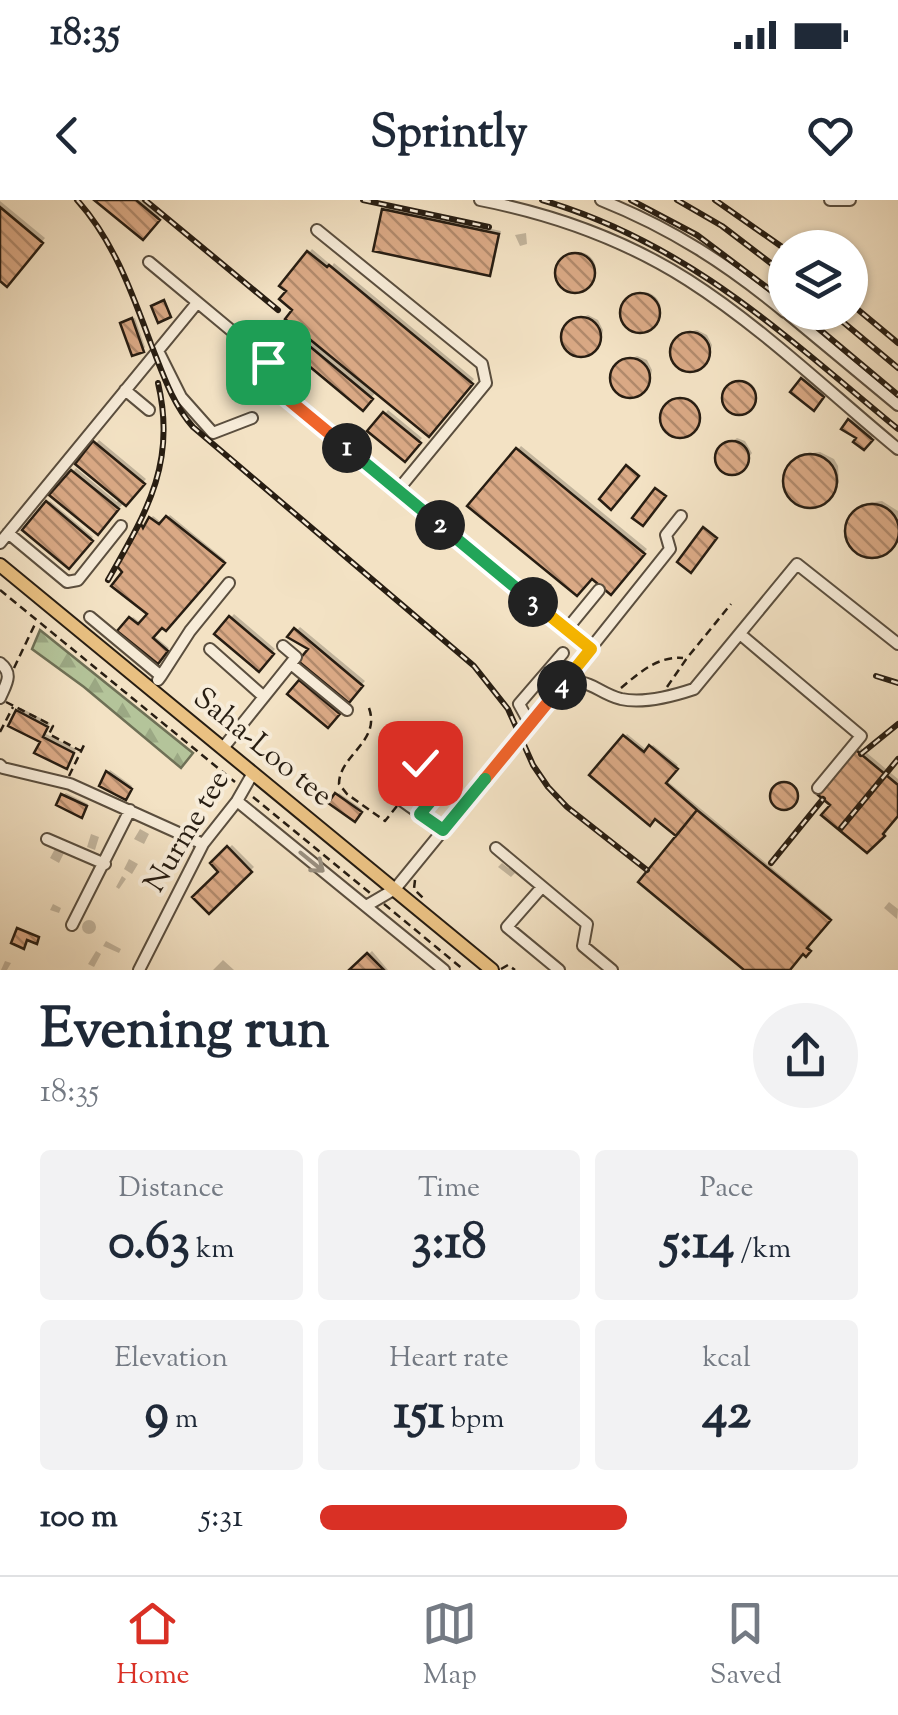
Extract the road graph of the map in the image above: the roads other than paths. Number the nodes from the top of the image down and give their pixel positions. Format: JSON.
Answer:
{"nodes":[{"id":1,"x":480,"y":200,"type":"edge"},
{"id":2,"x":601,"y":200,"type":"edge"},
{"id":3,"x":830,"y":200,"type":"edge"},
{"id":4,"x":850,"y":200,"type":"edge"},
{"id":5,"x":317,"y":230,"type":"dead end"},
{"id":6,"x":149,"y":262,"type":"dead end"},
{"id":7,"x":768,"y":298,"type":"edge"},
{"id":8,"x":197,"y":303,"type":"junction"},
{"id":9,"x":807,"y":330,"type":"edge"},
{"id":10,"x":158,"y":350,"type":"junction"},
{"id":11,"x":125,"y":390,"type":"junction"},
{"id":12,"x":898,"y":405,"type":"edge"},
{"id":13,"x":150,"y":410,"type":"dead end"},
{"id":14,"x":252,"y":418,"type":"dead end"},
{"id":15,"x":898,"y":449,"type":"edge"},
{"id":16,"x":398,"y":490,"type":"junction"},
{"id":17,"x":681,"y":516,"type":"dead end"},
{"id":18,"x":121,"y":526,"type":"dead end"},
{"id":19,"x":8,"y":533,"type":"junction"},
{"id":20,"x":0,"y":543,"type":"edge"},
{"id":21,"x":0,"y":564,"type":"edge"},
{"id":22,"x":228,"y":582,"type":"dead end"},
{"id":23,"x":599,"y":590,"type":"dead end"},
{"id":24,"x":90,"y":616,"type":"dead end"},
{"id":25,"x":567,"y":630,"type":"junction"},
{"id":26,"x":740,"y":634,"type":"junction"},
{"id":27,"x":898,"y":644,"type":"edge"},
{"id":28,"x":283,"y":646,"type":"dead end"},
{"id":29,"x":210,"y":649,"type":"dead end"},
{"id":30,"x":591,"y":649,"type":"junction"},
{"id":31,"x":562,"y":653,"type":"dead end"},
{"id":32,"x":291,"y":664,"type":"junction"},
{"id":33,"x":4,"y":668,"type":"edge"},
{"id":34,"x":161,"y":676,"type":"junction"},
{"id":35,"x":560,"y":688,"type":"junction"},
{"id":36,"x":151,"y":689,"type":"junction"},
{"id":37,"x":264,"y":697,"type":"junction"},
{"id":38,"x":0,"y":698,"type":"edge"},
{"id":39,"x":346,"y":710,"type":"dead end"},
{"id":40,"x":530,"y":724,"type":"junction"},
{"id":41,"x":223,"y":748,"type":"junction"},
{"id":42,"x":0,"y":765,"type":"edge"},
{"id":43,"x":254,"y":773,"type":"junction"},
{"id":44,"x":818,"y":788,"type":"dead end"},
{"id":45,"x":397,"y":798,"type":"road end"},
{"id":46,"x":237,"y":801,"type":"junction"},
{"id":47,"x":130,"y":810,"type":"junction"},
{"id":48,"x":443,"y":830,"type":"junction"},
{"id":49,"x":47,"y":838,"type":"dead end"},
{"id":50,"x":202,"y":844,"type":"junction"},
{"id":51,"x":496,"y":848,"type":"dead end"},
{"id":52,"x":105,"y":864,"type":"junction"},
{"id":53,"x":542,"y":887,"type":"junction"},
{"id":54,"x":395,"y":890,"type":"junction"},
{"id":55,"x":366,"y":906,"type":"junction"},
{"id":56,"x":72,"y":924,"type":"dead end"},
{"id":57,"x":138,"y":970,"type":"edge"},
{"id":58,"x":444,"y":970,"type":"edge"},
{"id":59,"x":492,"y":970,"type":"edge"},
{"id":60,"x":559,"y":970,"type":"edge"},
{"id":61,"x":612,"y":970,"type":"edge"}],
"edges":[{"from":1,"to":15,"type":"street"},
{"from":2,"to":7,"type":"street"},
{"from":3,"to":4,"type":"street"},
{"from":5,"to":16,"type":"street"},
{"from":6,"to":8,"type":"street"},
{"from":8,"to":10,"type":"street"},
{"from":8,"to":16,"type":"street"},
{"from":9,"to":12,"type":"street"},
{"from":10,"to":11,"type":"street"},
{"from":10,"to":14,"type":"street"},
{"from":11,"to":13,"type":"street"},
{"from":11,"to":19,"type":"street"},
{"from":16,"to":25,"type":"street"},
{"from":17,"to":30,"type":"street"},
{"from":18,"to":19,"type":"street"},
{"from":19,"to":20,"type":"street"},
{"from":21,"to":36,"type":"main road","name":"Saha-Loo tee"},
{"from":22,"to":34,"type":"street"},
{"from":23,"to":25,"type":"street"},
{"from":24,"to":34,"type":"street"},
{"from":25,"to":30,"type":"street"},
{"from":26,"to":27,"type":"street"},
{"from":26,"to":35,"type":"street"},
{"from":26,"to":44,"type":"street"},
{"from":28,"to":32,"type":"street"},
{"from":29,"to":37,"type":"street"},
{"from":30,"to":35,"type":"street"},
{"from":31,"to":40,"type":"street"},
{"from":32,"to":37,"type":"street"},
{"from":32,"to":39,"type":"street"},
{"from":33,"to":38,"type":"street"},
{"from":34,"to":36,"type":"street"},
{"from":35,"to":40,"type":"street"},
{"from":36,"to":41,"type":"main road","name":"Saha-Loo tee"},
{"from":37,"to":41,"type":"street"},
{"from":40,"to":48,"type":"street"},
{"from":41,"to":43,"type":"main road","name":"Saha-Loo tee"},
{"from":42,"to":47,"type":"street"},
{"from":43,"to":46,"type":"street","name":"Nurme tee"},
{"from":43,"to":54,"type":"main road","name":"Saha-Loo tee"},
{"from":45,"to":48,"type":"street"},
{"from":46,"to":50,"type":"street","name":"Nurme tee"},
{"from":46,"to":55,"type":"street","one_way":true},
{"from":47,"to":50,"type":"street"},
{"from":47,"to":52,"type":"street"},
{"from":48,"to":54,"type":"street"},
{"from":49,"to":52,"type":"street"},
{"from":50,"to":57,"type":"street","name":"Nurme tee"},
{"from":51,"to":53,"type":"street"},
{"from":52,"to":56,"type":"street"},
{"from":53,"to":60,"type":"street"},
{"from":53,"to":61,"type":"street"},
{"from":54,"to":55,"type":"street"},
{"from":54,"to":59,"type":"main road","name":"Saha-Loo tee"},
{"from":55,"to":58,"type":"street"}]}
